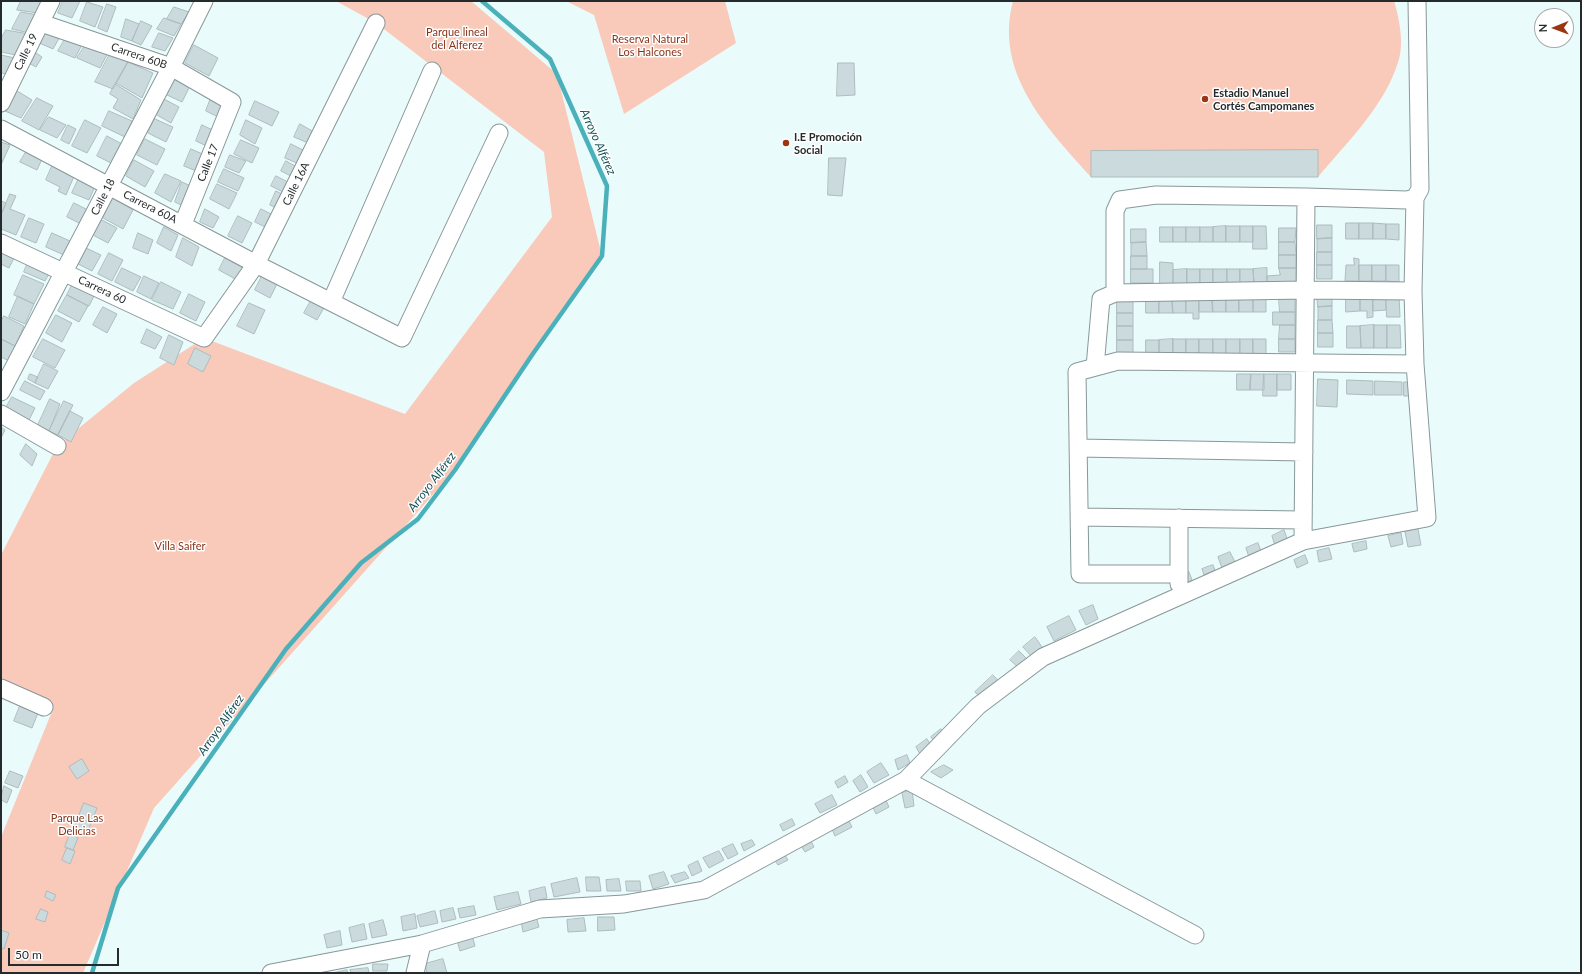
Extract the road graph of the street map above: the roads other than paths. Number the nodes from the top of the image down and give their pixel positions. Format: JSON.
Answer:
{"nodes":[{"id":1,"x":51,"y":1,"type":"edge"},
{"id":2,"x":204,"y":1,"type":"edge"},
{"id":3,"x":1417,"y":1,"type":"edge"},
{"id":4,"x":41,"y":23,"type":"junction"},
{"id":5,"x":376,"y":23,"type":"dead end"},
{"id":6,"x":171,"y":67,"type":"junction"},
{"id":7,"x":432,"y":71,"type":"dead end"},
{"id":8,"x":232,"y":102,"type":"joint"},
{"id":9,"x":1,"y":103,"type":"edge"},
{"id":10,"x":1,"y":129,"type":"edge"},
{"id":11,"x":499,"y":133,"type":"dead end"},
{"id":12,"x":108,"y":186,"type":"junction"},
{"id":13,"x":1306,"y":197,"type":"junction"},
{"id":14,"x":1415,"y":198,"type":"junction"},
{"id":15,"x":183,"y":224,"type":"junction"},
{"id":16,"x":1,"y":243,"type":"edge"},
{"id":17,"x":256,"y":264,"type":"junction"},
{"id":18,"x":64,"y":272,"type":"junction"},
{"id":19,"x":1305,"y":290,"type":"junction"},
{"id":20,"x":1413,"y":291,"type":"junction"},
{"id":21,"x":1115,"y":293,"type":"junction"},
{"id":22,"x":331,"y":302,"type":"junction"},
{"id":23,"x":204,"y":338,"type":"joint"},
{"id":24,"x":1304,"y":363,"type":"junction"},
{"id":25,"x":1415,"y":364,"type":"junction"},
{"id":26,"x":1095,"y":367,"type":"junction"},
{"id":27,"x":1,"y":392,"type":"edge"},
{"id":28,"x":1,"y":414,"type":"edge"},
{"id":29,"x":57,"y":446,"type":"dead end"},
{"id":30,"x":1078,"y":448,"type":"junction"},
{"id":31,"x":1304,"y":452,"type":"junction"},
{"id":32,"x":1079,"y":518,"type":"junction"},
{"id":33,"x":1179,"y":518,"type":"junction"},
{"id":34,"x":1303,"y":520,"type":"junction"},
{"id":35,"x":1303,"y":541,"type":"junction"},
{"id":36,"x":1179,"y":574,"type":"junction"},
{"id":37,"x":1179,"y":596,"type":"junction"},
{"id":38,"x":1,"y":688,"type":"edge"},
{"id":39,"x":44,"y":707,"type":"dead end"},
{"id":40,"x":906,"y":780,"type":"junction"},
{"id":41,"x":1196,"y":935,"type":"dead end"},
{"id":42,"x":422,"y":944,"type":"junction"},
{"id":43,"x":271,"y":973,"type":"edge"},
{"id":44,"x":415,"y":973,"type":"edge"}],
"edges":[{"from":1,"to":4,"type":"street","name":"Calle 19"},
{"from":2,"to":6,"type":"street","name":"Calle 18"},
{"from":3,"to":14,"type":"street"},
{"from":4,"to":6,"type":"street","name":"Carrera 60B"},
{"from":4,"to":9,"type":"street","name":"Calle 19"},
{"from":5,"to":17,"type":"street","name":"Calle 16A"},
{"from":6,"to":8,"type":"street","name":"Carrera 60B"},
{"from":6,"to":12,"type":"street","name":"Calle 18"},
{"from":7,"to":22,"type":"street"},
{"from":8,"to":15,"type":"street","name":"Calle 17"},
{"from":10,"to":12,"type":"street","name":"Carrera 60A"},
{"from":11,"to":22,"type":"street","name":"Carrera 60A"},
{"from":12,"to":15,"type":"street","name":"Carrera 60A"},
{"from":12,"to":18,"type":"street","name":"Calle 18"},
{"from":13,"to":14,"type":"street"},
{"from":13,"to":19,"type":"street"},
{"from":13,"to":21,"type":"street"},
{"from":14,"to":20,"type":"street"},
{"from":15,"to":17,"type":"street","name":"Carrera 60A"},
{"from":16,"to":18,"type":"street","name":"Carrera 60"},
{"from":17,"to":22,"type":"street","name":"Carrera 60A"},
{"from":17,"to":23,"type":"street","name":"Calle 16A"},
{"from":18,"to":23,"type":"street","name":"Carrera 60"},
{"from":18,"to":27,"type":"street","name":"Calle 18"},
{"from":19,"to":20,"type":"street"},
{"from":19,"to":21,"type":"street"},
{"from":19,"to":24,"type":"street"},
{"from":20,"to":25,"type":"street"},
{"from":21,"to":26,"type":"street"},
{"from":24,"to":25,"type":"street"},
{"from":24,"to":26,"type":"street"},
{"from":24,"to":31,"type":"street"},
{"from":25,"to":35,"type":"street"},
{"from":26,"to":30,"type":"street"},
{"from":28,"to":29,"type":"street"},
{"from":30,"to":31,"type":"street"},
{"from":30,"to":32,"type":"street"},
{"from":31,"to":34,"type":"street"},
{"from":32,"to":33,"type":"street"},
{"from":32,"to":36,"type":"street"},
{"from":33,"to":34,"type":"street"},
{"from":33,"to":36,"type":"street"},
{"from":34,"to":35,"type":"street"},
{"from":35,"to":37,"type":"street"},
{"from":36,"to":37,"type":"street"},
{"from":37,"to":40,"type":"street"},
{"from":38,"to":39,"type":"street"},
{"from":40,"to":41,"type":"street"},
{"from":40,"to":42,"type":"street"},
{"from":42,"to":43,"type":"street"},
{"from":42,"to":44,"type":"street"}]}
